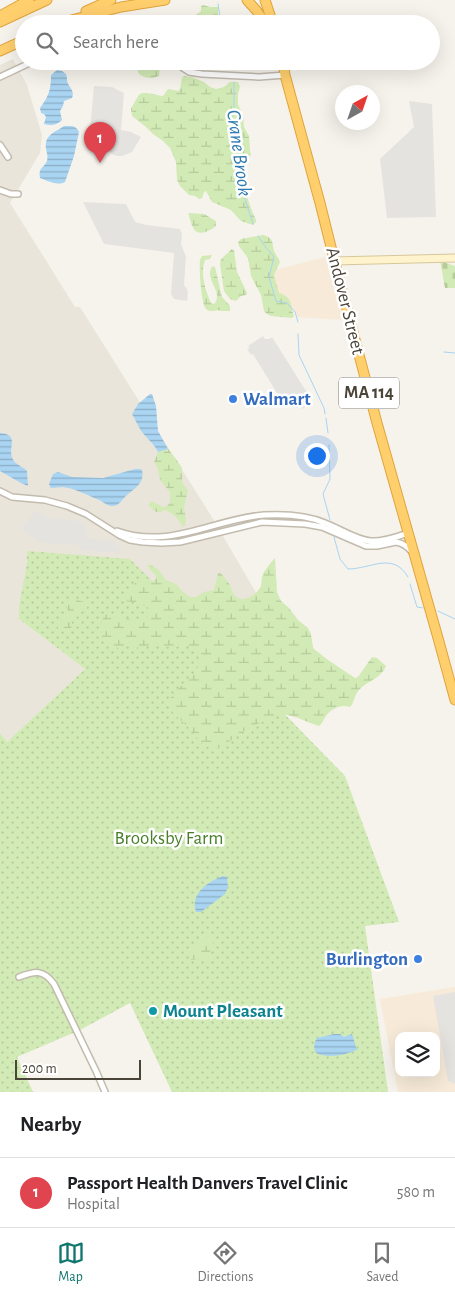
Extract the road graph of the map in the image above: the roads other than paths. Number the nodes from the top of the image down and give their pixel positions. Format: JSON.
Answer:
{"nodes":[{"id":1,"x":29,"y":0,"type":"edge"},
{"id":2,"x":47,"y":0,"type":"edge"},
{"id":3,"x":111,"y":0,"type":"edge"},
{"id":4,"x":165,"y":0,"type":"edge"},
{"id":5,"x":246,"y":0,"type":"edge"},
{"id":6,"x":257,"y":0,"type":"edge"},
{"id":7,"x":265,"y":0,"type":"edge"},
{"id":8,"x":272,"y":0,"type":"edge"},
{"id":9,"x":77,"y":15,"type":"edge"},
{"id":10,"x":90,"y":15,"type":"edge"},
{"id":11,"x":262,"y":15,"type":"edge"},
{"id":12,"x":265,"y":15,"type":"edge"},
{"id":13,"x":268,"y":15,"type":"edge"},
{"id":14,"x":270,"y":15,"type":"edge"},
{"id":15,"x":0,"y":16,"type":"edge"},
{"id":16,"x":0,"y":22,"type":"edge"},
{"id":17,"x":15,"y":44,"type":"edge"},
{"id":18,"x":0,"y":51,"type":"edge"},
{"id":19,"x":15,"y":70,"type":"edge"},
{"id":20,"x":186,"y":70,"type":"edge"},
{"id":21,"x":284,"y":70,"type":"edge"},
{"id":22,"x":285,"y":75,"type":"junction"},
{"id":23,"x":0,"y":77,"type":"edge"},
{"id":24,"x":0,"y":145,"type":"edge"},
{"id":25,"x":8,"y":158,"type":"dead end"},
{"id":26,"x":0,"y":190,"type":"edge"},
{"id":27,"x":18,"y":194,"type":"dead end"},
{"id":28,"x":455,"y":258,"type":"edge"},
{"id":29,"x":334,"y":261,"type":"junction"},
{"id":30,"x":0,"y":491,"type":"edge"},
{"id":31,"x":108,"y":528,"type":"junction"},
{"id":32,"x":408,"y":533,"type":"junction"},
{"id":33,"x":414,"y":555,"type":"junction"},
{"id":34,"x":455,"y":700,"type":"edge"},
{"id":35,"x":19,"y":977,"type":"dead end"},
{"id":36,"x":105,"y":1092,"type":"edge"}],
"edges":[{"from":1,"to":15,"type":"highway"},
{"from":2,"to":16,"type":"highway"},
{"from":3,"to":9,"type":"highway"},
{"from":4,"to":10,"type":"highway"},
{"from":5,"to":11,"type":"highway"},
{"from":6,"to":12,"type":"highway"},
{"from":7,"to":13,"type":"highway"},
{"from":8,"to":14,"type":"highway"},
{"from":17,"to":18,"type":"highway"},
{"from":19,"to":23,"type":"street"},
{"from":20,"to":22,"type":"street"},
{"from":21,"to":22,"type":"highway","name":"Andover Street","number":"MA 114"},
{"from":22,"to":29,"type":"highway","name":"Andover Street","number":"MA 114"},
{"from":24,"to":25,"type":"street"},
{"from":26,"to":27,"type":"street"},
{"from":28,"to":29,"type":"main road"},
{"from":29,"to":32,"type":"highway","name":"Andover Street","number":"MA 114"},
{"from":30,"to":31,"type":"street"},
{"from":31,"to":32,"type":"street"},
{"from":31,"to":33,"type":"street"},
{"from":32,"to":33,"type":"highway","name":"Andover Street","number":"MA 114"},
{"from":33,"to":34,"type":"highway","name":"Andover Street","number":"MA 114"},
{"from":35,"to":36,"type":"street"}]}
